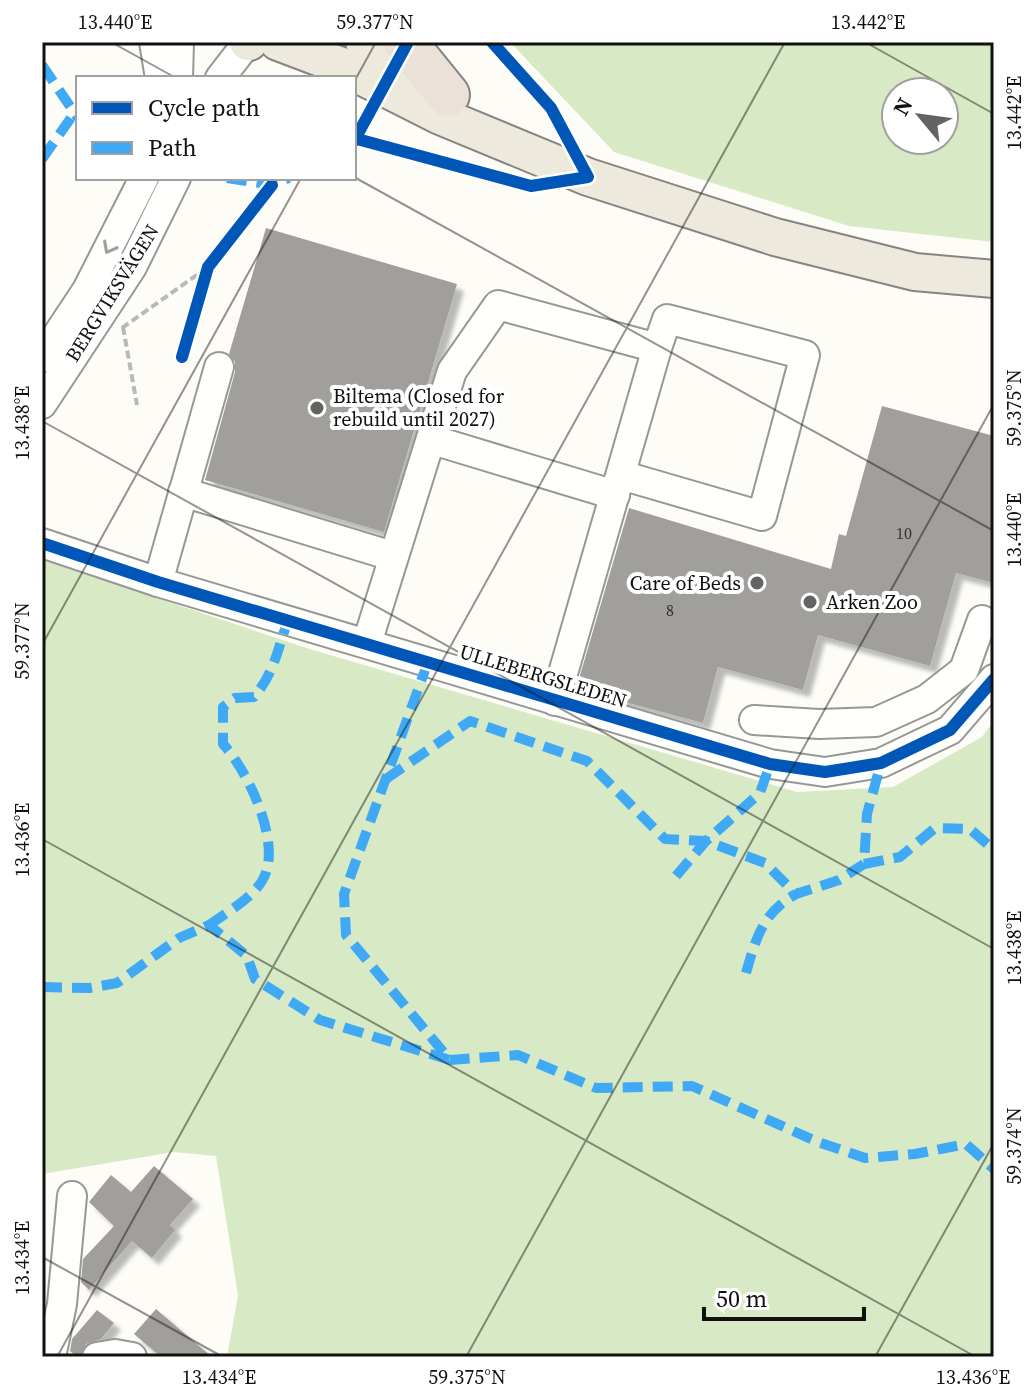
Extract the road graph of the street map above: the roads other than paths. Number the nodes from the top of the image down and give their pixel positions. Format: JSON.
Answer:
{"nodes":[{"id":1,"x":154,"y":42,"type":"edge"},
{"id":2,"x":179,"y":42,"type":"edge"},
{"id":3,"x":248,"y":42,"type":"edge"},
{"id":4,"x":278,"y":42,"type":"edge"},
{"id":5,"x":364,"y":42,"type":"edge"},
{"id":6,"x":405,"y":42,"type":"edge"},
{"id":7,"x":160,"y":76,"type":"edge"},
{"id":8,"x":178,"y":76,"type":"edge"},
{"id":9,"x":222,"y":76,"type":"edge"},
{"id":10,"x":448,"y":95,"type":"junction"},
{"id":11,"x":519,"y":146,"type":"junction"},
{"id":12,"x":143,"y":180,"type":"edge"},
{"id":13,"x":175,"y":180,"type":"edge"},
{"id":14,"x":994,"y":279,"type":"edge"},
{"id":15,"x":657,"y":348,"type":"junction"},
{"id":16,"x":42,"y":358,"type":"edge"},
{"id":17,"x":219,"y":367,"type":"dead end"},
{"id":18,"x":42,"y":404,"type":"edge"},
{"id":19,"x":433,"y":440,"type":"junction"},
{"id":20,"x":618,"y":485,"type":"junction"},
{"id":21,"x":183,"y":492,"type":"junction"},
{"id":22,"x":42,"y":528,"type":"edge"},
{"id":23,"x":51,"y":547,"type":"edge"},
{"id":24,"x":392,"y":556,"type":"junction"},
{"id":25,"x":158,"y":582,"type":"junction"},
{"id":26,"x":982,"y":620,"type":"dead end"},
{"id":27,"x":367,"y":643,"type":"junction"},
{"id":28,"x":994,"y":679,"type":"edge"},
{"id":29,"x":555,"y":701,"type":"junction"},
{"id":30,"x":754,"y":720,"type":"dead end"},
{"id":31,"x":876,"y":722,"type":"junction"},
{"id":32,"x":881,"y":763,"type":"junction"},
{"id":33,"x":72,"y":1196,"type":"dead end"},
{"id":34,"x":51,"y":1357,"type":"edge"},
{"id":35,"x":97,"y":1357,"type":"edge"},
{"id":36,"x":132,"y":1357,"type":"edge"}],
"edges":[{"from":1,"to":7,"type":"street"},
{"from":2,"to":8,"type":"street"},
{"from":3,"to":9,"type":"street"},
{"from":4,"to":11,"type":"main road"},
{"from":5,"to":10,"type":"main road"},
{"from":6,"to":10,"type":"highway"},
{"from":10,"to":11,"type":"main road"},
{"from":11,"to":14,"type":"main road"},
{"from":12,"to":16,"type":"street","name":"BERGVIKSVÄGEN","one_way":true},
{"from":13,"to":18,"type":"street","name":"BERGVIKSVÄGEN"},
{"from":15,"to":19,"type":"street"},
{"from":15,"to":20,"type":"street"},
{"from":15,"to":20,"type":"street"},
{"from":17,"to":21,"type":"street"},
{"from":19,"to":20,"type":"street"},
{"from":19,"to":24,"type":"street"},
{"from":20,"to":29,"type":"street"},
{"from":21,"to":24,"type":"street"},
{"from":21,"to":25,"type":"street"},
{"from":22,"to":23,"type":"street"},
{"from":23,"to":25,"type":"street","name":"ULLEBERGSLEDEN"},
{"from":24,"to":27,"type":"street"},
{"from":25,"to":27,"type":"street","name":"ULLEBERGSLEDEN"},
{"from":26,"to":31,"type":"street"},
{"from":27,"to":29,"type":"street","name":"ULLEBERGSLEDEN"},
{"from":28,"to":32,"type":"street","name":"ULLEBERGSLEDEN"},
{"from":29,"to":32,"type":"street","name":"ULLEBERGSLEDEN"},
{"from":30,"to":31,"type":"street"},
{"from":31,"to":32,"type":"street"},
{"from":33,"to":34,"type":"street"},
{"from":35,"to":36,"type":"street"}]}
